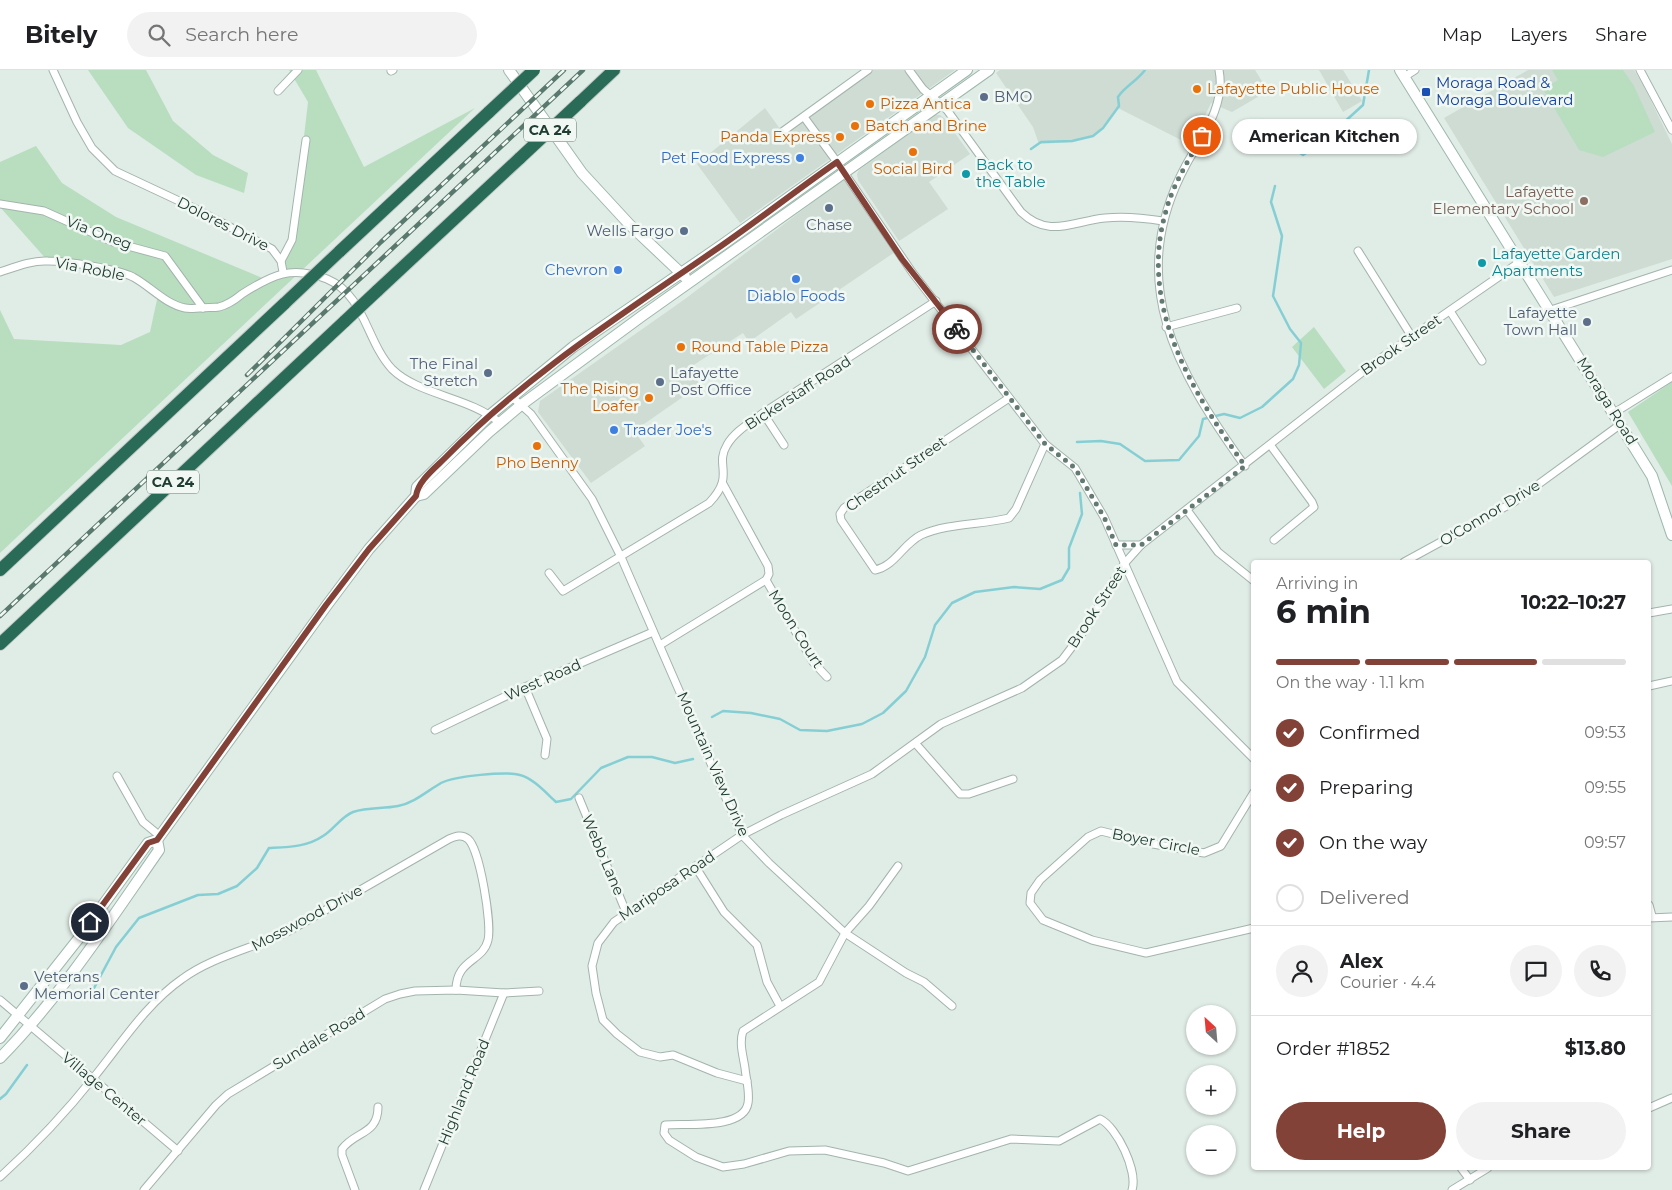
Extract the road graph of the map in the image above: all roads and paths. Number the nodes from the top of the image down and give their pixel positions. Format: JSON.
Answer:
{"nodes":[{"id":1,"x":53,"y":70,"type":"edge"},
{"id":2,"x":298,"y":70,"type":"edge"},
{"id":3,"x":509,"y":70,"type":"edge"},
{"id":4,"x":534,"y":70,"type":"edge"},
{"id":5,"x":614,"y":70,"type":"edge"},
{"id":6,"x":868,"y":70,"type":"edge"},
{"id":7,"x":909,"y":70,"type":"edge"},
{"id":8,"x":967,"y":70,"type":"edge"},
{"id":9,"x":989,"y":70,"type":"edge"},
{"id":10,"x":1219,"y":70,"type":"edge"},
{"id":11,"x":1415,"y":70,"type":"edge"},
{"id":12,"x":1640,"y":70,"type":"edge"},
{"id":13,"x":1402,"y":73,"type":"edge"},
{"id":14,"x":278,"y":91,"type":"dead end"},
{"id":15,"x":931,"y":96,"type":"junction"},
{"id":16,"x":940,"y":104,"type":"junction"},
{"id":17,"x":804,"y":117,"type":"junction"},
{"id":18,"x":1672,"y":130,"type":"edge"},
{"id":19,"x":782,"y":132,"type":"dead end"},
{"id":20,"x":872,"y":137,"type":"junction"},
{"id":21,"x":306,"y":140,"type":"dead end"},
{"id":22,"x":837,"y":162,"type":"junction"},
{"id":23,"x":844,"y":172,"type":"junction"},
{"id":24,"x":814,"y":195,"type":"junction"},
{"id":25,"x":0,"y":204,"type":"edge"},
{"id":26,"x":1163,"y":221,"type":"junction"},
{"id":27,"x":1358,"y":252,"type":"dead end"},
{"id":28,"x":281,"y":261,"type":"junction"},
{"id":29,"x":1520,"y":262,"type":"junction"},
{"id":30,"x":1672,"y":270,"type":"edge"},
{"id":31,"x":0,"y":272,"type":"edge"},
{"id":32,"x":283,"y":272,"type":"junction"},
{"id":33,"x":681,"y":273,"type":"junction"},
{"id":34,"x":691,"y":283,"type":"junction"},
{"id":35,"x":936,"y":301,"type":"junction"},
{"id":36,"x":203,"y":308,"type":"junction"},
{"id":37,"x":1237,"y":308,"type":"dead end"},
{"id":38,"x":1551,"y":310,"type":"junction"},
{"id":39,"x":1450,"y":311,"type":"junction"},
{"id":40,"x":1166,"y":326,"type":"junction"},
{"id":41,"x":1412,"y":337,"type":"junction"},
{"id":42,"x":1482,"y":361,"type":"dead end"},
{"id":43,"x":1672,"y":377,"type":"edge"},
{"id":44,"x":512,"y":397,"type":"junction"},
{"id":45,"x":1009,"y":398,"type":"junction"},
{"id":46,"x":521,"y":405,"type":"junction"},
{"id":47,"x":763,"y":413,"type":"junction"},
{"id":48,"x":1614,"y":413,"type":"junction"},
{"id":49,"x":490,"y":415,"type":"junction"},
{"id":50,"x":500,"y":423,"type":"junction"},
{"id":51,"x":1621,"y":424,"type":"junction"},
{"id":52,"x":784,"y":444,"type":"dead end"},
{"id":53,"x":1045,"y":444,"type":"junction"},
{"id":54,"x":1271,"y":446,"type":"junction"},
{"id":55,"x":1245,"y":466,"type":"junction"},
{"id":56,"x":723,"y":484,"type":"junction"},
{"id":57,"x":1659,"y":491,"type":"junction"},
{"id":58,"x":416,"y":496,"type":"junction"},
{"id":59,"x":1187,"y":510,"type":"junction"},
{"id":60,"x":1672,"y":516,"type":"edge"},
{"id":61,"x":1672,"y":535,"type":"edge"},
{"id":62,"x":1274,"y":540,"type":"dead end"},
{"id":63,"x":1116,"y":545,"type":"junction"},
{"id":64,"x":1141,"y":545,"type":"junction"},
{"id":65,"x":621,"y":557,"type":"junction"},
{"id":66,"x":1408,"y":560,"type":"edge"},
{"id":67,"x":1124,"y":564,"type":"junction"},
{"id":68,"x":0,"y":570,"type":"edge"},
{"id":69,"x":549,"y":573,"type":"dead end"},
{"id":70,"x":1251,"y":579,"type":"edge"},
{"id":71,"x":766,"y":580,"type":"junction"},
{"id":72,"x":1672,"y":609,"type":"edge"},
{"id":73,"x":1651,"y":613,"type":"edge"},
{"id":74,"x":653,"y":632,"type":"junction"},
{"id":75,"x":0,"y":644,"type":"edge"},
{"id":76,"x":660,"y":645,"type":"junction"},
{"id":77,"x":827,"y":677,"type":"dead end"},
{"id":78,"x":1672,"y":681,"type":"edge"},
{"id":79,"x":1651,"y":686,"type":"edge"},
{"id":80,"x":525,"y":688,"type":"junction"},
{"id":81,"x":435,"y":730,"type":"dead end"},
{"id":82,"x":916,"y":744,"type":"junction"},
{"id":83,"x":1251,"y":754,"type":"edge"},
{"id":84,"x":545,"y":755,"type":"dead end"},
{"id":85,"x":117,"y":776,"type":"dead end"},
{"id":86,"x":1013,"y":779,"type":"dead end"},
{"id":87,"x":1251,"y":797,"type":"edge"},
{"id":88,"x":579,"y":798,"type":"dead end"},
{"id":89,"x":742,"y":835,"type":"junction"},
{"id":90,"x":159,"y":838,"type":"junction"},
{"id":91,"x":695,"y":866,"type":"junction"},
{"id":92,"x":898,"y":866,"type":"dead end"},
{"id":93,"x":626,"y":912,"type":"junction"},
{"id":94,"x":1672,"y":916,"type":"edge"},
{"id":95,"x":1651,"y":917,"type":"edge"},
{"id":96,"x":1251,"y":929,"type":"edge"},
{"id":97,"x":845,"y":933,"type":"junction"},
{"id":98,"x":456,"y":990,"type":"junction"},
{"id":99,"x":540,"y":990,"type":"dead end"},
{"id":100,"x":504,"y":994,"type":"junction"},
{"id":101,"x":0,"y":1000,"type":"edge"},
{"id":102,"x":780,"y":1006,"type":"junction"},
{"id":103,"x":952,"y":1006,"type":"dead end"},
{"id":104,"x":19,"y":1017,"type":"junction"},
{"id":105,"x":30,"y":1027,"type":"junction"},
{"id":106,"x":0,"y":1038,"type":"edge"},
{"id":107,"x":0,"y":1058,"type":"edge"},
{"id":108,"x":92,"y":1079,"type":"junction"},
{"id":109,"x":747,"y":1081,"type":"junction"},
{"id":110,"x":1672,"y":1098,"type":"edge"},
{"id":111,"x":378,"y":1107,"type":"dead end"},
{"id":112,"x":1651,"y":1107,"type":"edge"},
{"id":113,"x":178,"y":1151,"type":"junction"},
{"id":114,"x":1462,"y":1170,"type":"edge"},
{"id":115,"x":1485,"y":1170,"type":"edge"},
{"id":116,"x":0,"y":1177,"type":"edge"},
{"id":117,"x":1470,"y":1180,"type":"junction"},
{"id":118,"x":144,"y":1190,"type":"edge"},
{"id":119,"x":354,"y":1190,"type":"edge"},
{"id":120,"x":424,"y":1190,"type":"edge"},
{"id":121,"x":1132,"y":1190,"type":"edge"},
{"id":122,"x":1452,"y":1190,"type":"edge"}],
"edges":[{"from":1,"to":28,"type":"street","name":"Dolores Drive"},
{"from":2,"to":14,"type":"street"},
{"from":3,"to":33,"type":"main road"},
{"from":4,"to":68,"type":"highway","bridge":true},
{"from":5,"to":75,"type":"highway","number":"CA 24","bridge":true},
{"from":6,"to":17,"type":"street"},
{"from":7,"to":15,"type":"street"},
{"from":8,"to":15,"type":"main road"},
{"from":9,"to":16,"type":"main road"},
{"from":10,"to":26,"type":"street"},
{"from":11,"to":13,"type":"street"},
{"from":12,"to":18,"type":"street"},
{"from":13,"to":29,"type":"main road","name":"Moraga Road"},
{"from":15,"to":16,"type":"street"},
{"from":15,"to":20,"type":"main road"},
{"from":16,"to":23,"type":"main road"},
{"from":16,"to":26,"type":"street"},
{"from":17,"to":19,"type":"street"},
{"from":17,"to":22,"type":"street"},
{"from":20,"to":22,"type":"main road"},
{"from":20,"to":23,"type":"main road"},
{"from":21,"to":28,"type":"street"},
{"from":22,"to":23,"type":"street"},
{"from":22,"to":24,"type":"main road"},
{"from":22,"to":33,"type":"main road"},
{"from":23,"to":24,"type":"main road"},
{"from":23,"to":35,"type":"street"},
{"from":24,"to":34,"type":"main road"},
{"from":25,"to":36,"type":"street","name":"Via Oneg"},
{"from":26,"to":40,"type":"street"},
{"from":27,"to":41,"type":"street"},
{"from":28,"to":32,"type":"street","name":"Dolores Drive"},
{"from":29,"to":38,"type":"main road","name":"Moraga Road"},
{"from":29,"to":39,"type":"street","name":"Brook Street"},
{"from":30,"to":38,"type":"street"},
{"from":31,"to":36,"type":"street","name":"Via Roble"},
{"from":32,"to":36,"type":"street","name":"Via Roble"},
{"from":32,"to":49,"type":"street"},
{"from":33,"to":34,"type":"main road"},
{"from":33,"to":44,"type":"main road"},
{"from":34,"to":46,"type":"main road"},
{"from":35,"to":45,"type":"street"},
{"from":35,"to":47,"type":"street","name":"Bickerstaff Road"},
{"from":37,"to":40,"type":"street"},
{"from":38,"to":48,"type":"main road","name":"Moraga Road"},
{"from":39,"to":41,"type":"street","name":"Brook Street"},
{"from":39,"to":42,"type":"street"},
{"from":40,"to":55,"type":"street"},
{"from":41,"to":54,"type":"street","name":"Brook Street"},
{"from":43,"to":48,"type":"street"},
{"from":44,"to":46,"type":"street","name":"Mountain View Drive"},
{"from":44,"to":49,"type":"main road"},
{"from":45,"to":53,"type":"street"},
{"from":45,"to":53,"type":"street","name":"Chestnut Street"},
{"from":46,"to":50,"type":"main road"},
{"from":46,"to":65,"type":"street","name":"Mountain View Drive"},
{"from":47,"to":52,"type":"street"},
{"from":47,"to":56,"type":"street","name":"Bickerstaff Road"},
{"from":48,"to":51,"type":"main road","name":"Moraga Road"},
{"from":49,"to":50,"type":"street"},
{"from":49,"to":58,"type":"main road"},
{"from":50,"to":58,"type":"main road"},
{"from":51,"to":57,"type":"main road","name":"Moraga Road"},
{"from":51,"to":66,"type":"street","name":"O'Connor Drive"},
{"from":53,"to":63,"type":"street"},
{"from":54,"to":55,"type":"street","name":"Brook Street"},
{"from":54,"to":62,"type":"street"},
{"from":55,"to":59,"type":"street","name":"Brook Street"},
{"from":56,"to":65,"type":"street"},
{"from":56,"to":71,"type":"street"},
{"from":57,"to":60,"type":"main road"},
{"from":57,"to":61,"type":"main road","name":"Moraga Road"},
{"from":58,"to":90,"type":"main road"},
{"from":59,"to":64,"type":"street","name":"Brook Street"},
{"from":59,"to":70,"type":"street"},
{"from":63,"to":64,"type":"street"},
{"from":63,"to":67,"type":"street"},
{"from":64,"to":67,"type":"street","name":"Brook Street"},
{"from":65,"to":69,"type":"street"},
{"from":65,"to":74,"type":"street","name":"Mountain View Drive"},
{"from":67,"to":82,"type":"street","name":"Brook Street"},
{"from":67,"to":83,"type":"street"},
{"from":71,"to":76,"type":"street"},
{"from":71,"to":77,"type":"street","name":"Moon Court"},
{"from":72,"to":73,"type":"street"},
{"from":74,"to":76,"type":"street","name":"Mountain View Drive"},
{"from":74,"to":80,"type":"street","name":"West Road"},
{"from":76,"to":89,"type":"street","name":"Mountain View Drive"},
{"from":78,"to":79,"type":"street"},
{"from":80,"to":81,"type":"street","name":"West Road"},
{"from":80,"to":84,"type":"street"},
{"from":82,"to":86,"type":"street"},
{"from":82,"to":89,"type":"street","name":"Brook Street"},
{"from":85,"to":90,"type":"street"},
{"from":87,"to":96,"type":"street","name":"Boyer Circle"},
{"from":88,"to":93,"type":"street","name":"Webb Lane"},
{"from":89,"to":91,"type":"street","name":"Mariposa Road"},
{"from":89,"to":97,"type":"street","name":"Mountain View Drive"},
{"from":90,"to":104,"type":"main road"},
{"from":90,"to":105,"type":"main road"},
{"from":91,"to":93,"type":"street","name":"Mariposa Road"},
{"from":91,"to":102,"type":"street"},
{"from":92,"to":97,"type":"street"},
{"from":93,"to":109,"type":"street","name":"Mariposa Road"},
{"from":94,"to":95,"type":"street"},
{"from":97,"to":102,"type":"street"},
{"from":97,"to":103,"type":"street","name":"Mountain View Drive"},
{"from":98,"to":100,"type":"street","name":"Sundale Road"},
{"from":98,"to":108,"type":"street","name":"Mosswood Drive"},
{"from":98,"to":113,"type":"street","name":"Sundale Road"},
{"from":99,"to":100,"type":"street","name":"Sundale Road"},
{"from":100,"to":120,"type":"street","name":"Highland Road"},
{"from":101,"to":104,"type":"street","name":"Village Center"},
{"from":102,"to":109,"type":"street"},
{"from":104,"to":105,"type":"street","name":"Village Center"},
{"from":104,"to":106,"type":"main road"},
{"from":105,"to":107,"type":"main road"},
{"from":105,"to":108,"type":"street","name":"Village Center"},
{"from":108,"to":113,"type":"street","name":"Village Center"},
{"from":108,"to":116,"type":"street","name":"Mosswood Drive"},
{"from":109,"to":121,"type":"street"},
{"from":110,"to":112,"type":"street"},
{"from":111,"to":119,"type":"street"},
{"from":113,"to":118,"type":"street","name":"Sundale Road"},
{"from":114,"to":117,"type":"street"},
{"from":115,"to":117,"type":"street"},
{"from":117,"to":122,"type":"street"}]}
